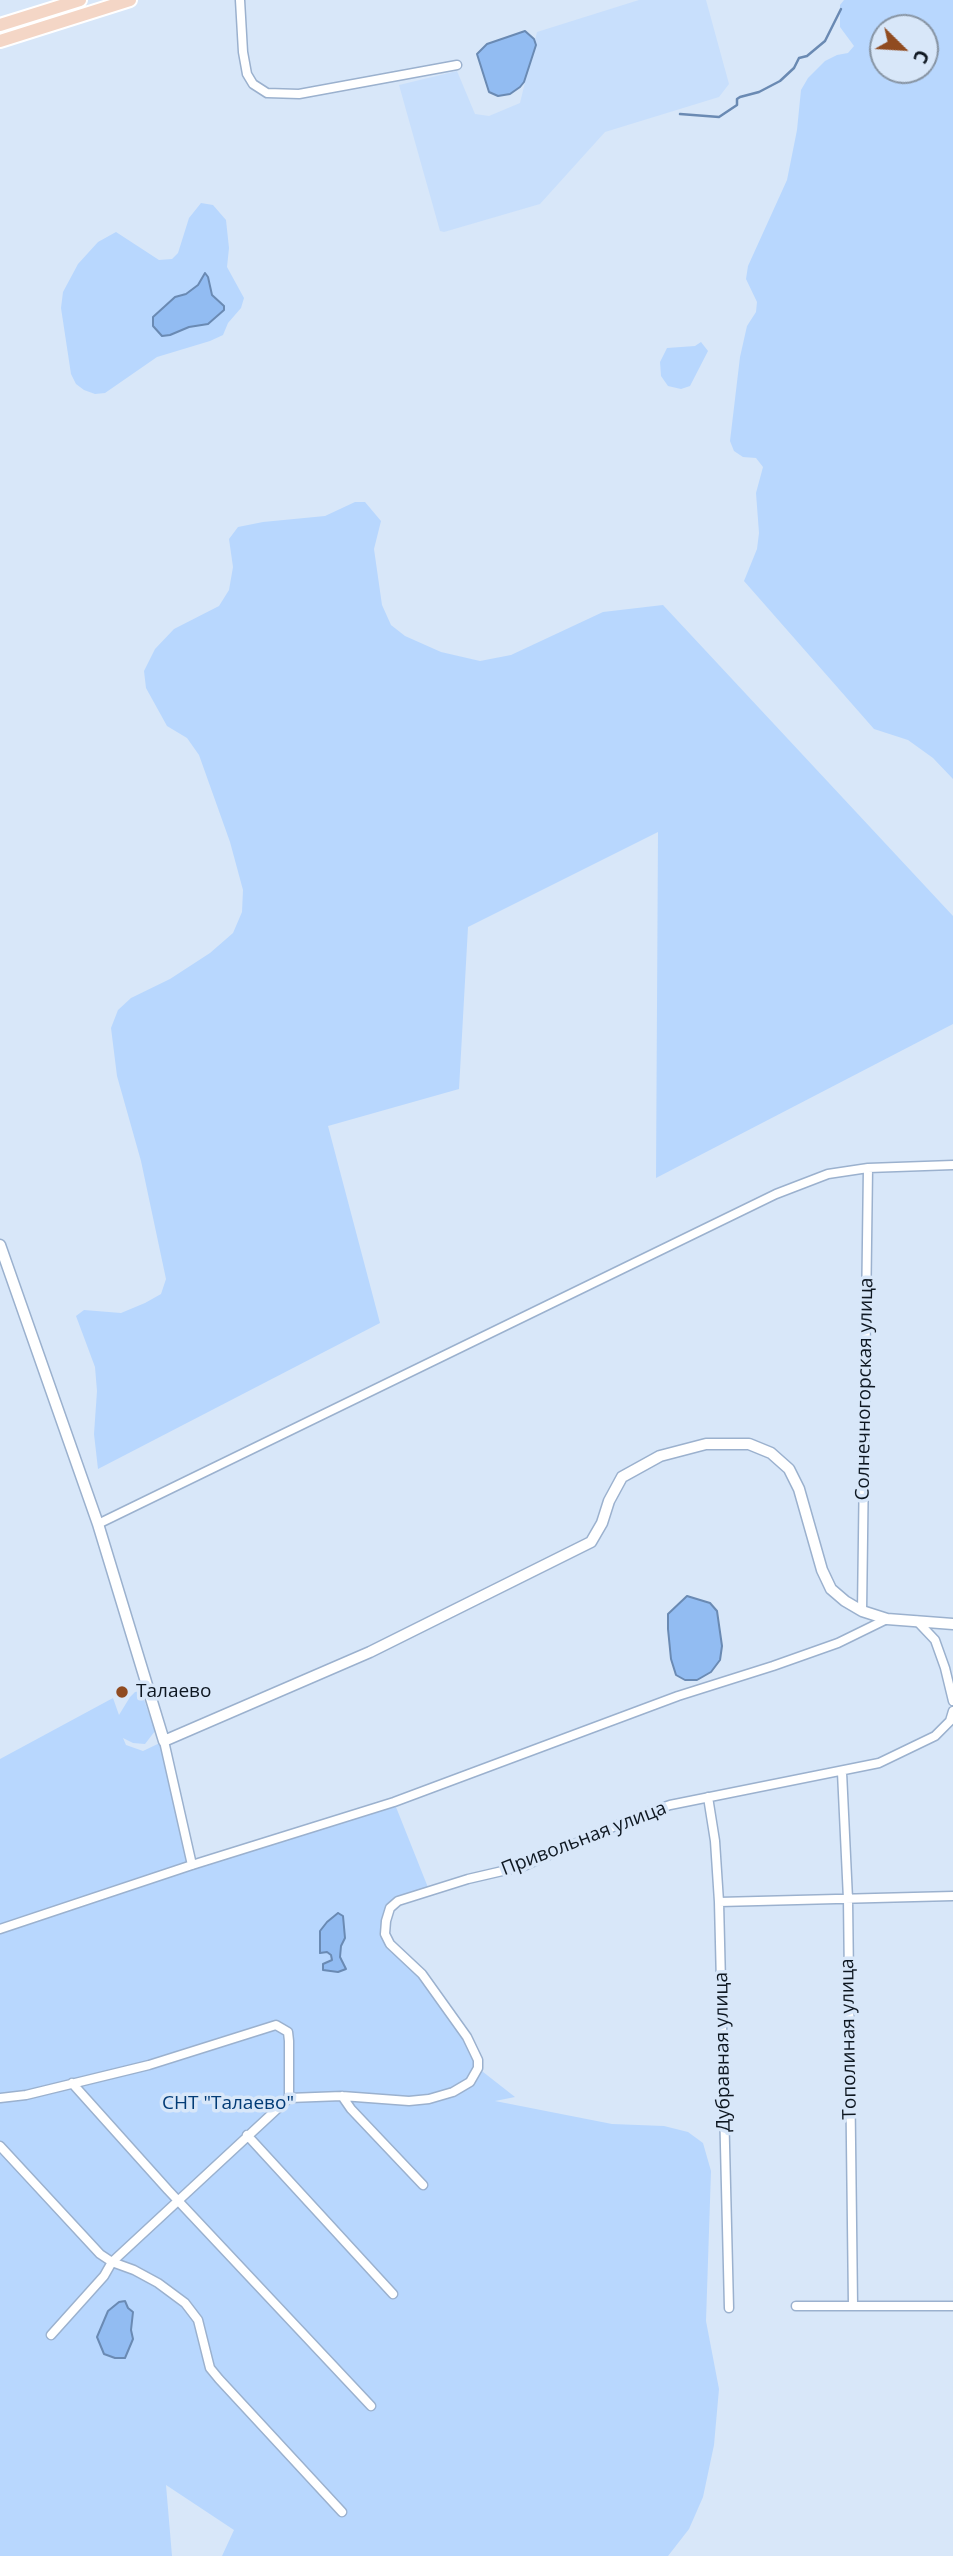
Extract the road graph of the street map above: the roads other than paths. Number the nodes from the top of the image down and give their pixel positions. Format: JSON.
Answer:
{"nodes":[{"id":1,"x":80,"y":0,"type":"edge"},
{"id":2,"x":130,"y":0,"type":"edge"},
{"id":3,"x":240,"y":0,"type":"edge"},
{"id":4,"x":0,"y":24,"type":"edge"},
{"id":5,"x":0,"y":41,"type":"edge"},
{"id":6,"x":457,"y":65,"type":"dead end"},
{"id":7,"x":953,"y":1165,"type":"edge"},
{"id":8,"x":868,"y":1168,"type":"junction"},
{"id":9,"x":0,"y":1245,"type":"edge"},
{"id":10,"x":97,"y":1524,"type":"junction"},
{"id":11,"x":862,"y":1611,"type":"junction"},
{"id":12,"x":887,"y":1619,"type":"junction"},
{"id":13,"x":917,"y":1621,"type":"junction"},
{"id":14,"x":951,"y":1627,"type":"edge"},
{"id":15,"x":953,"y":1701,"type":"edge"},
{"id":16,"x":953,"y":1712,"type":"edge"},
{"id":17,"x":164,"y":1741,"type":"junction"},
{"id":18,"x":842,"y":1772,"type":"junction"},
{"id":19,"x":708,"y":1797,"type":"junction"},
{"id":20,"x":192,"y":1865,"type":"junction"},
{"id":21,"x":953,"y":1896,"type":"edge"},
{"id":22,"x":848,"y":1899,"type":"junction"},
{"id":23,"x":719,"y":1902,"type":"junction"},
{"id":24,"x":0,"y":1929,"type":"edge"},
{"id":25,"x":72,"y":2083,"type":"junction"},
{"id":26,"x":342,"y":2096,"type":"junction"},
{"id":27,"x":0,"y":2098,"type":"edge"},
{"id":28,"x":289,"y":2098,"type":"junction"},
{"id":29,"x":247,"y":2136,"type":"junction"},
{"id":30,"x":0,"y":2146,"type":"edge"},
{"id":31,"x":423,"y":2185,"type":"dead end"},
{"id":32,"x":180,"y":2200,"type":"junction"},
{"id":33,"x":112,"y":2262,"type":"junction"},
{"id":34,"x":393,"y":2294,"type":"dead end"},
{"id":35,"x":853,"y":2305,"type":"junction"},
{"id":36,"x":796,"y":2306,"type":"dead end"},
{"id":37,"x":953,"y":2306,"type":"edge"},
{"id":38,"x":729,"y":2308,"type":"dead end"},
{"id":39,"x":51,"y":2336,"type":"dead end"},
{"id":40,"x":371,"y":2406,"type":"dead end"},
{"id":41,"x":342,"y":2512,"type":"dead end"}],
"edges":[{"from":1,"to":4,"type":"highway"},
{"from":2,"to":5,"type":"highway"},
{"from":3,"to":6,"type":"street"},
{"from":7,"to":8,"type":"street"},
{"from":8,"to":10,"type":"street"},
{"from":8,"to":11,"type":"street","name":"Солнечногорская улица"},
{"from":9,"to":10,"type":"street"},
{"from":10,"to":17,"type":"street"},
{"from":11,"to":12,"type":"street"},
{"from":11,"to":17,"type":"street"},
{"from":12,"to":13,"type":"street"},
{"from":12,"to":20,"type":"street"},
{"from":13,"to":14,"type":"street"},
{"from":13,"to":15,"type":"street"},
{"from":16,"to":18,"type":"street","name":"Привольная улица"},
{"from":17,"to":20,"type":"street"},
{"from":18,"to":19,"type":"street","name":"Привольная улица"},
{"from":18,"to":22,"type":"street","name":"Тополиная улица"},
{"from":19,"to":23,"type":"street","name":"Дубравная улица"},
{"from":19,"to":26,"type":"street","name":"Привольная улица"},
{"from":20,"to":24,"type":"street"},
{"from":21,"to":22,"type":"street"},
{"from":22,"to":23,"type":"street"},
{"from":22,"to":35,"type":"street","name":"Тополиная улица"},
{"from":23,"to":38,"type":"street","name":"Дубравная улица"},
{"from":25,"to":27,"type":"street"},
{"from":25,"to":28,"type":"street"},
{"from":25,"to":32,"type":"street"},
{"from":26,"to":28,"type":"street"},
{"from":26,"to":31,"type":"street"},
{"from":28,"to":29,"type":"street"},
{"from":29,"to":32,"type":"street"},
{"from":29,"to":34,"type":"street"},
{"from":30,"to":33,"type":"street"},
{"from":32,"to":33,"type":"street"},
{"from":32,"to":40,"type":"street"},
{"from":33,"to":39,"type":"street"},
{"from":33,"to":41,"type":"street"},
{"from":35,"to":36,"type":"street"},
{"from":35,"to":37,"type":"street"}]}
